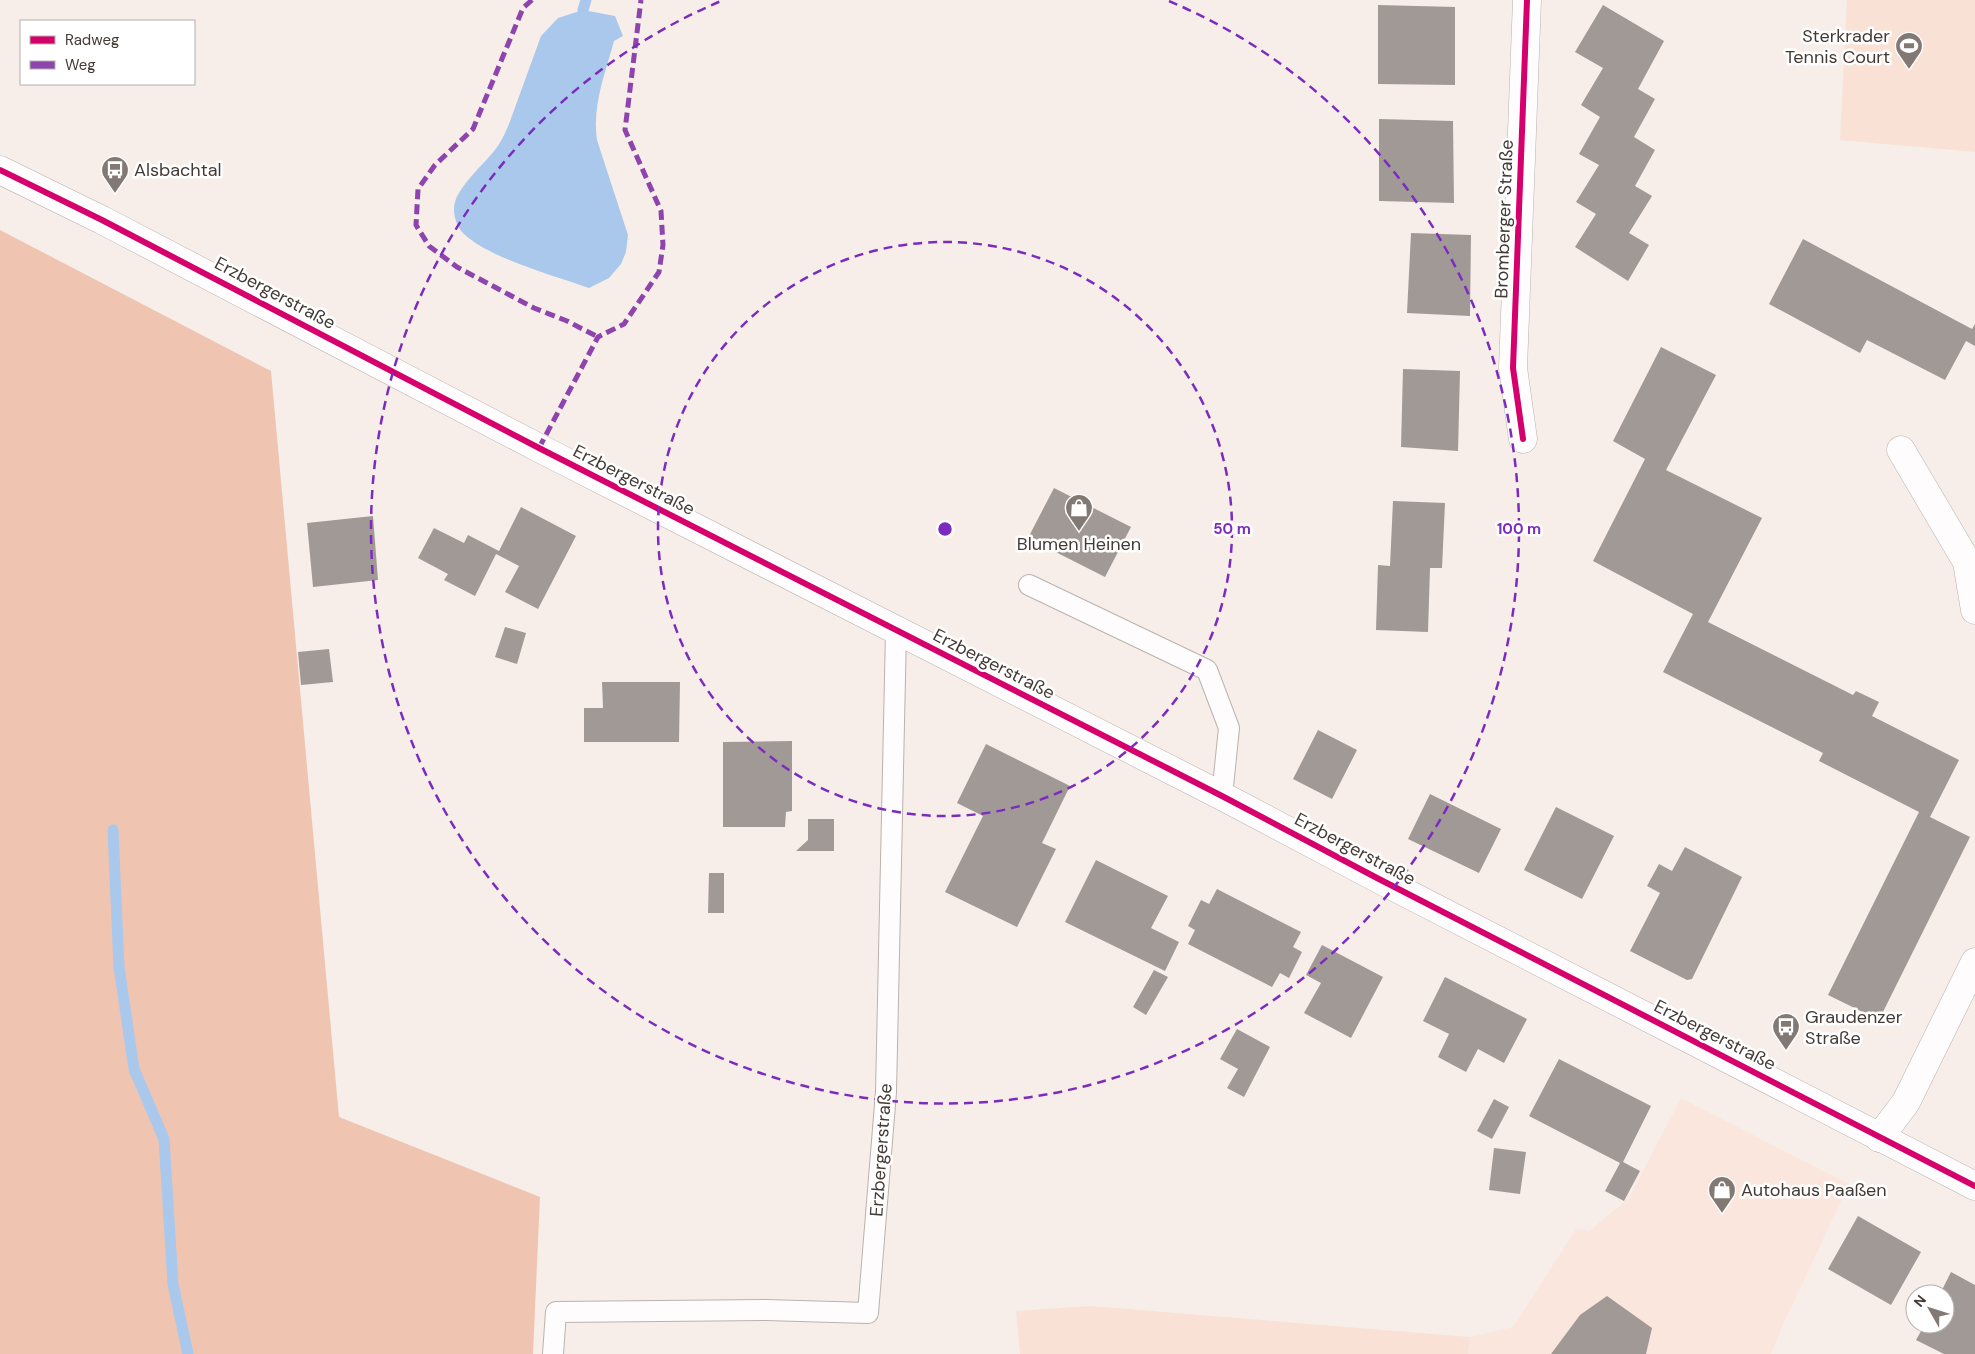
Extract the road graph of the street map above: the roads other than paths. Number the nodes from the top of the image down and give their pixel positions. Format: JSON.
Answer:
{"nodes":[{"id":1,"x":1527,"y":0,"type":"edge"},
{"id":2,"x":0,"y":170,"type":"edge"},
{"id":3,"x":1523,"y":439,"type":"dead end"},
{"id":4,"x":1901,"y":450,"type":"dead end"},
{"id":5,"x":1029,"y":585,"type":"dead end"},
{"id":6,"x":1975,"y":610,"type":"edge"},
{"id":7,"x":896,"y":631,"type":"junction"},
{"id":8,"x":1222,"y":796,"type":"junction"},
{"id":9,"x":1975,"y":962,"type":"edge"},
{"id":10,"x":1879,"y":1138,"type":"junction"},
{"id":11,"x":1975,"y":1186,"type":"edge"},
{"id":12,"x":553,"y":1354,"type":"edge"}],
"edges":[{"from":1,"to":3,"type":"street","name":"Bromberger Straße"},
{"from":2,"to":7,"type":"street","name":"Erzbergerstraße"},
{"from":4,"to":6,"type":"street"},
{"from":5,"to":8,"type":"lane"},
{"from":7,"to":8,"type":"street","name":"Erzbergerstraße"},
{"from":7,"to":12,"type":"lane","name":"Erzbergerstraße"},
{"from":8,"to":10,"type":"street","name":"Erzbergerstraße"},
{"from":9,"to":10,"type":"street"},
{"from":10,"to":11,"type":"street","name":"Erzbergerstraße"}]}
